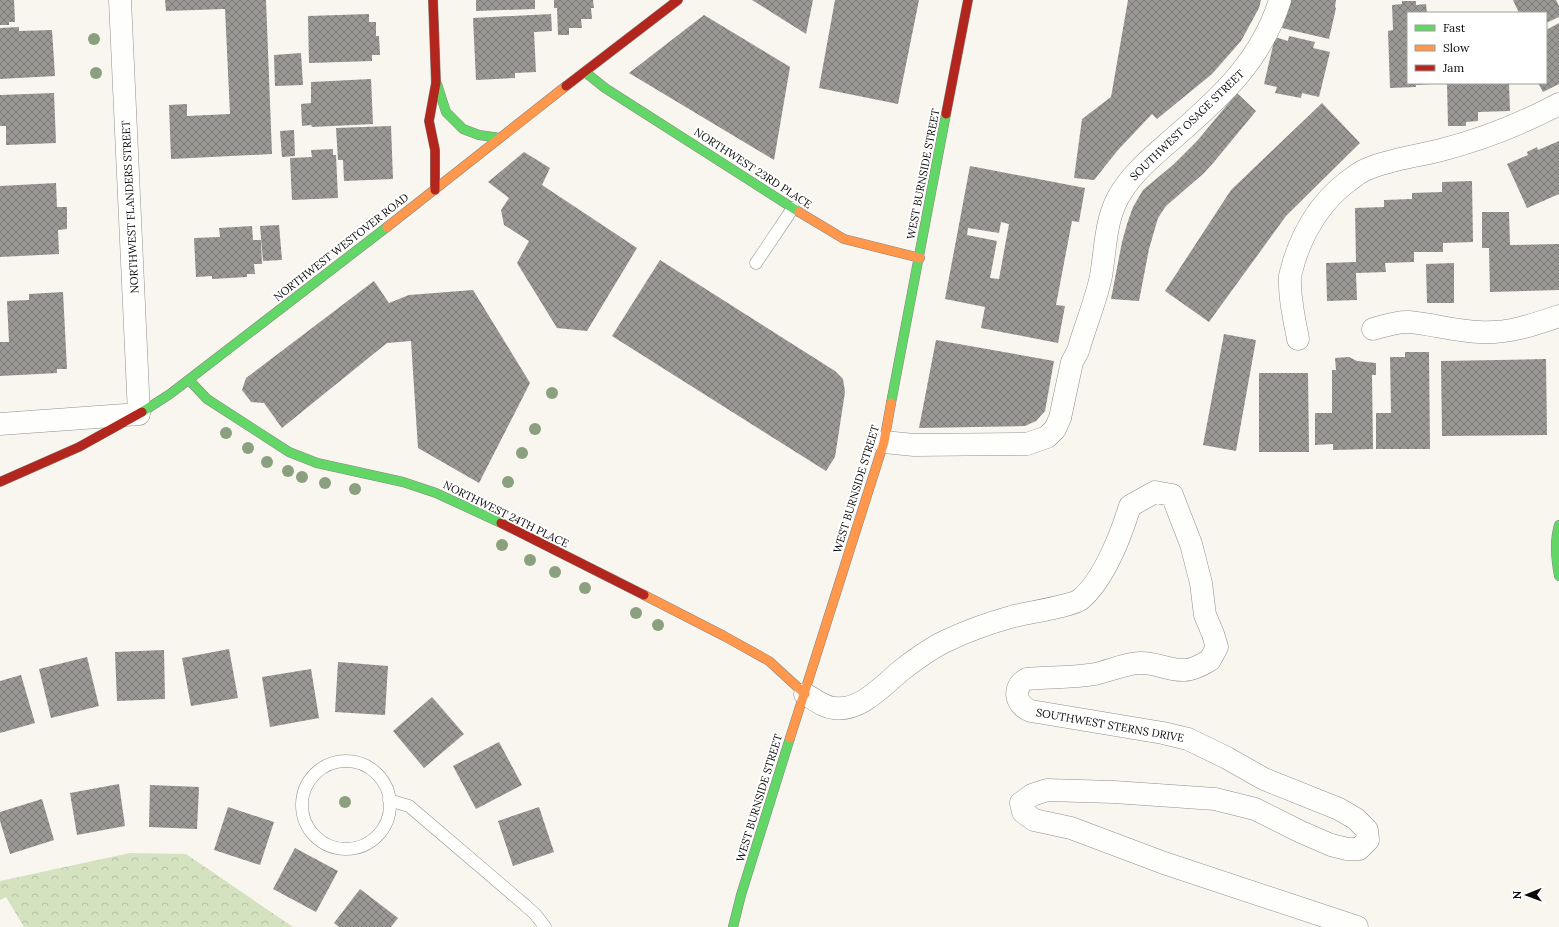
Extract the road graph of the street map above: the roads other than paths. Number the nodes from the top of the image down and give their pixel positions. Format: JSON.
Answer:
{"nodes":[{"id":1,"x":120,"y":0,"type":"edge"},
{"id":2,"x":433,"y":0,"type":"edge"},
{"id":3,"x":678,"y":0,"type":"edge"},
{"id":4,"x":968,"y":0,"type":"edge"},
{"id":5,"x":1280,"y":0,"type":"edge"},
{"id":6,"x":585,"y":72,"type":"junction"},
{"id":7,"x":436,"y":83,"type":"junction"},
{"id":8,"x":1559,"y":104,"type":"edge"},
{"id":9,"x":500,"y":138,"type":"junction"},
{"id":10,"x":435,"y":190,"type":"junction"},
{"id":11,"x":793,"y":208,"type":"junction"},
{"id":12,"x":920,"y":258,"type":"junction"},
{"id":13,"x":756,"y":263,"type":"dead end"},
{"id":14,"x":1559,"y":316,"type":"edge"},
{"id":15,"x":1373,"y":329,"type":"dead end"},
{"id":16,"x":1298,"y":339,"type":"dead end"},
{"id":17,"x":189,"y":380,"type":"junction"},
{"id":18,"x":139,"y":414,"type":"junction"},
{"id":19,"x":0,"y":424,"type":"edge"},
{"id":20,"x":884,"y":442,"type":"junction"},
{"id":21,"x":0,"y":482,"type":"edge"},
{"id":22,"x":1559,"y":525,"type":"edge"},
{"id":23,"x":1559,"y":576,"type":"edge"},
{"id":24,"x":805,"y":694,"type":"junction"},
{"id":25,"x":389,"y":800,"type":"junction"},
{"id":26,"x":545,"y":927,"type":"edge"},
{"id":27,"x":733,"y":927,"type":"edge"},
{"id":28,"x":1357,"y":927,"type":"edge"}],
"edges":[{"from":1,"to":18,"type":"street","name":"NORTHWEST FLANDERS STREET"},
{"from":2,"to":7,"type":"main road"},
{"from":3,"to":6,"type":"main road","name":"NORTHWEST WESTOVER ROAD"},
{"from":4,"to":12,"type":"main road","name":"WEST BURNSIDE STREET"},
{"from":5,"to":20,"type":"street","name":"SOUTHWEST OSAGE STREET"},
{"from":6,"to":9,"type":"main road","name":"NORTHWEST WESTOVER ROAD"},
{"from":6,"to":11,"type":"main road","name":"NORTHWEST 23RD PLACE"},
{"from":7,"to":9,"type":"main road"},
{"from":7,"to":10,"type":"main road"},
{"from":8,"to":16,"type":"street"},
{"from":9,"to":10,"type":"main road","name":"NORTHWEST WESTOVER ROAD"},
{"from":10,"to":17,"type":"main road","name":"NORTHWEST WESTOVER ROAD"},
{"from":11,"to":12,"type":"main road","name":"NORTHWEST 23RD PLACE"},
{"from":11,"to":13,"type":"lane"},
{"from":12,"to":20,"type":"main road","name":"WEST BURNSIDE STREET"},
{"from":14,"to":15,"type":"street"},
{"from":17,"to":18,"type":"main road","name":"NORTHWEST WESTOVER ROAD"},
{"from":17,"to":24,"type":"main road","name":"NORTHWEST 24TH PLACE"},
{"from":18,"to":19,"type":"street"},
{"from":18,"to":21,"type":"main road","name":"NORTHWEST WESTOVER ROAD"},
{"from":20,"to":24,"type":"main road","name":"WEST BURNSIDE STREET"},
{"from":22,"to":23,"type":"main road"},
{"from":24,"to":27,"type":"main road","name":"WEST BURNSIDE STREET"},
{"from":24,"to":28,"type":"street","name":"SOUTHWEST STERNS DRIVE"},
{"from":25,"to":25,"type":"lane"},
{"from":25,"to":26,"type":"lane"}]}
